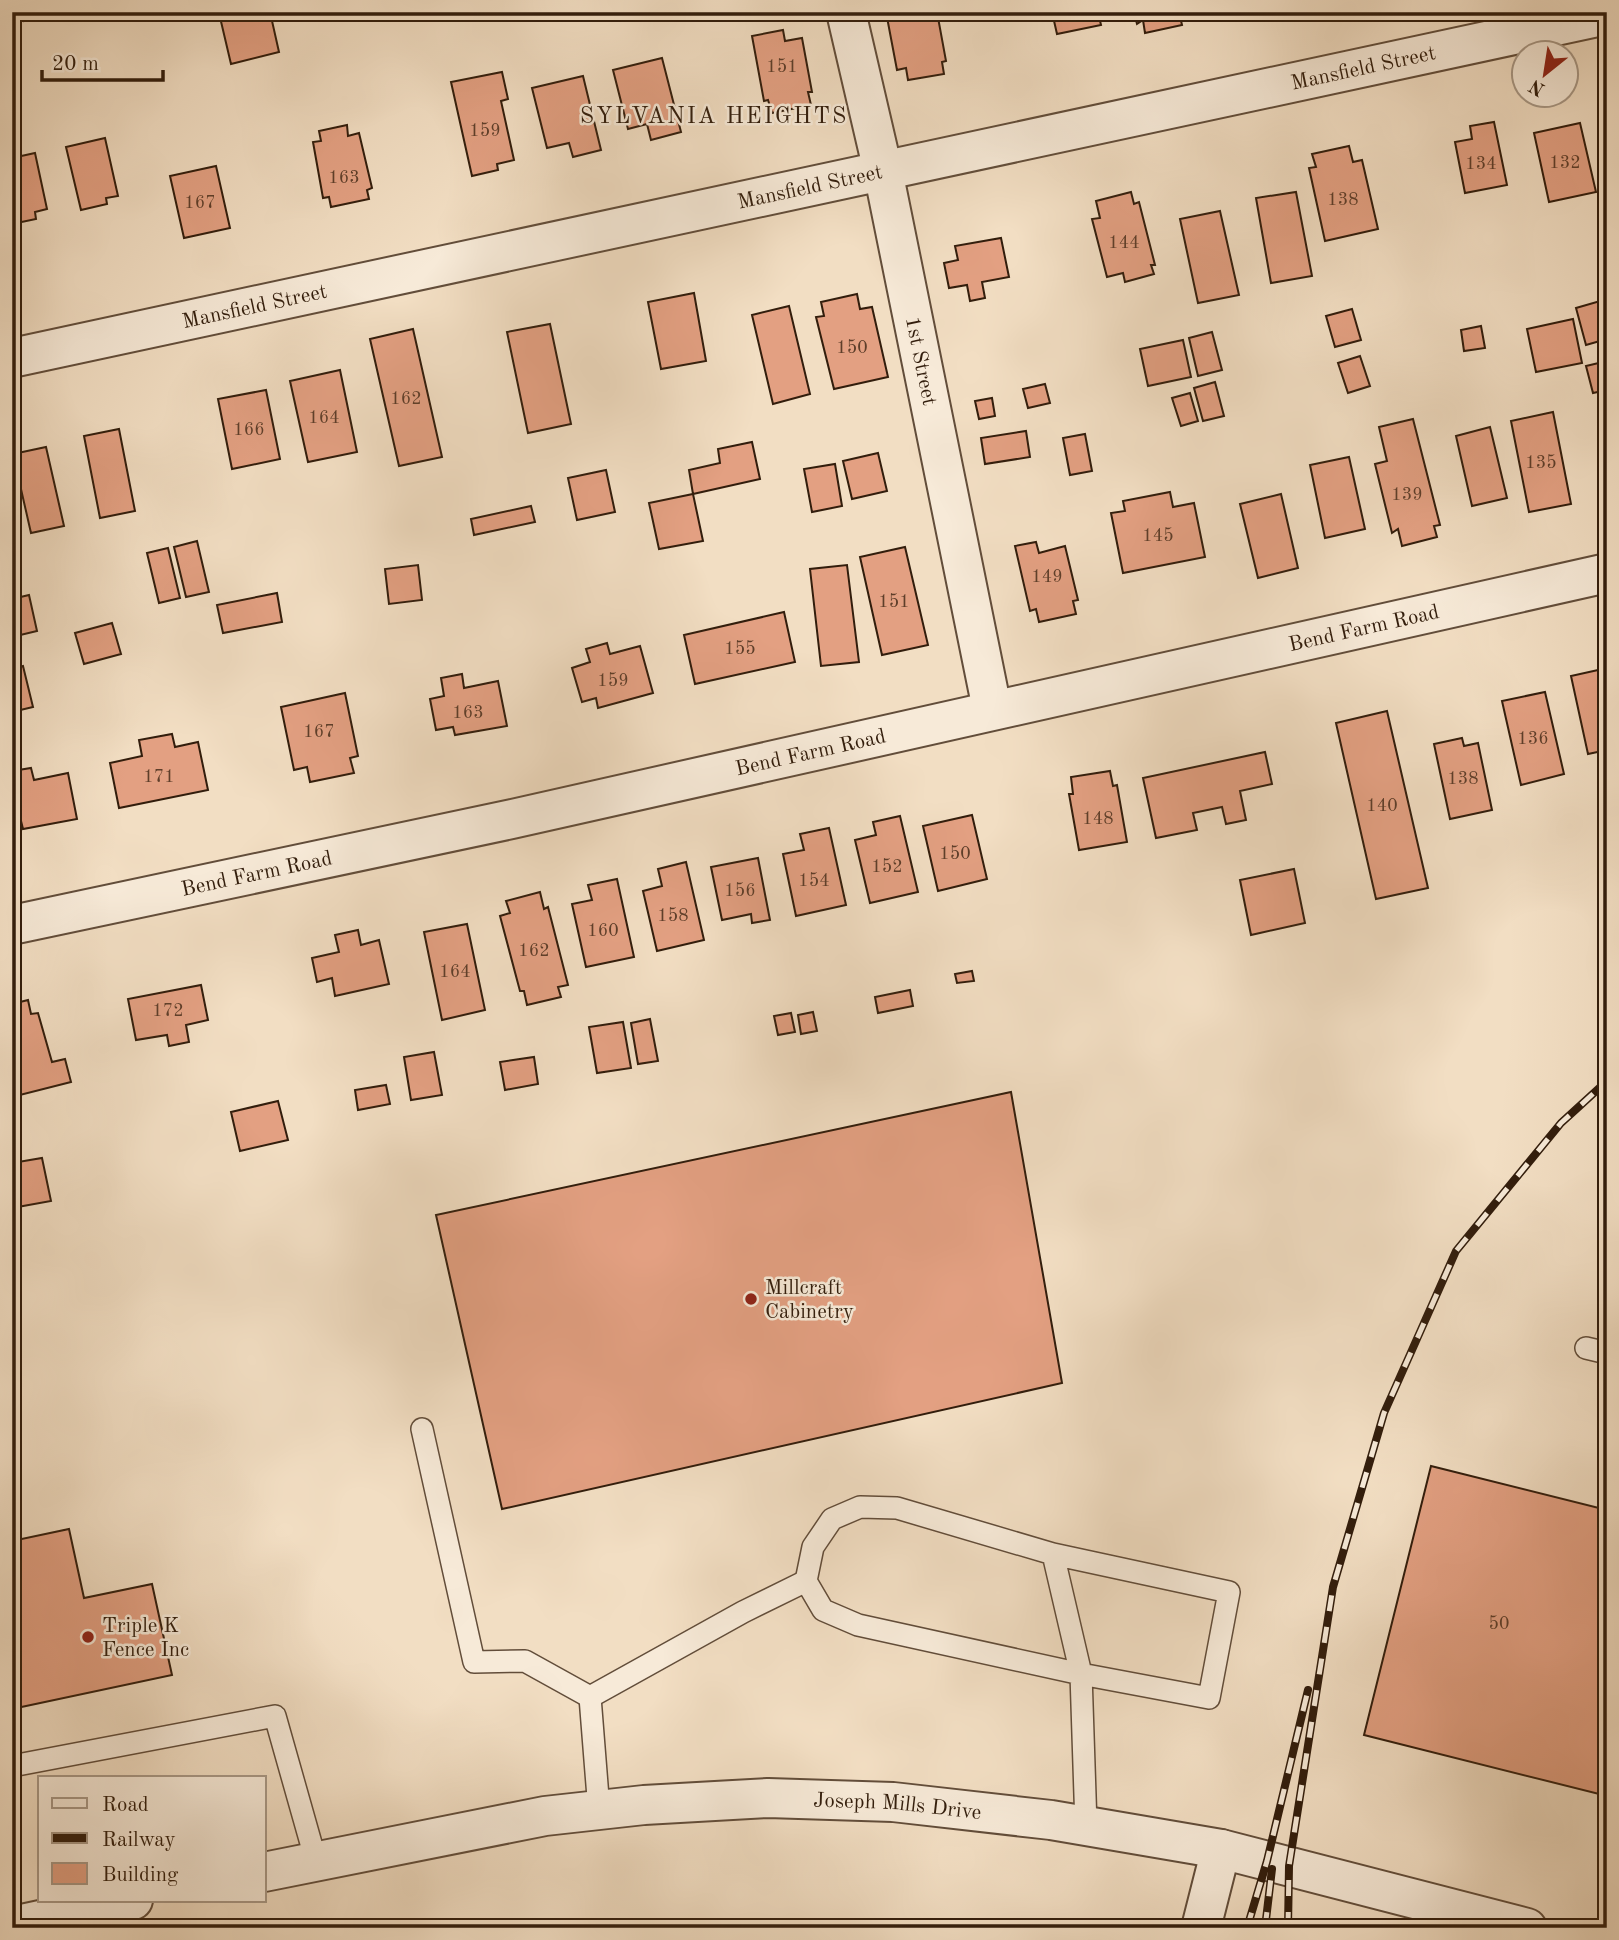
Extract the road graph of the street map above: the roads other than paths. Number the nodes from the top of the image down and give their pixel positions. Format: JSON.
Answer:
{"nodes":[{"id":1,"x":846,"y":12,"type":"edge"},
{"id":2,"x":1607,"y":15,"type":"edge"},
{"id":3,"x":883,"y":171,"type":"junction"},
{"id":4,"x":12,"y":358,"type":"edge"},
{"id":5,"x":1607,"y":573,"type":"edge"},
{"id":6,"x":992,"y":709,"type":"junction"},
{"id":7,"x":12,"y":925,"type":"edge"},
{"id":8,"x":422,"y":1429,"type":"dead end"},
{"id":9,"x":1053,"y":1554,"type":"junction"},
{"id":10,"x":806,"y":1581,"type":"junction"},
{"id":11,"x":1081,"y":1674,"type":"junction"},
{"id":12,"x":590,"y":1697,"type":"junction"},
{"id":13,"x":12,"y":1766,"type":"edge"},
{"id":14,"x":599,"y":1810,"type":"junction"},
{"id":15,"x":1086,"y":1826,"type":"junction"},
{"id":16,"x":1221,"y":1849,"type":"junction"},
{"id":17,"x":316,"y":1861,"type":"junction"},
{"id":18,"x":266,"y":1872,"type":"edge"},
{"id":19,"x":124,"y":1902,"type":"edge"},
{"id":20,"x":12,"y":1926,"type":"edge"},
{"id":21,"x":1201,"y":1928,"type":"edge"},
{"id":22,"x":1527,"y":1928,"type":"edge"}],
"edges":[{"from":1,"to":3,"type":"street","name":"1st Street"},
{"from":2,"to":3,"type":"street","name":"Mansfield Street"},
{"from":3,"to":4,"type":"street","name":"Mansfield Street"},
{"from":3,"to":6,"type":"street","name":"1st Street"},
{"from":5,"to":6,"type":"street","name":"Bend Farm Road"},
{"from":6,"to":7,"type":"street","name":"Bend Farm Road"},
{"from":8,"to":12,"type":"lane"},
{"from":9,"to":10,"type":"lane"},
{"from":9,"to":11,"type":"lane"},
{"from":9,"to":11,"type":"lane"},
{"from":10,"to":11,"type":"lane"},
{"from":10,"to":12,"type":"lane"},
{"from":11,"to":15,"type":"lane"},
{"from":12,"to":14,"type":"lane"},
{"from":13,"to":17,"type":"lane"},
{"from":14,"to":15,"type":"street","name":"Joseph Mills Drive"},
{"from":14,"to":17,"type":"street","name":"Joseph Mills Drive"},
{"from":15,"to":16,"type":"street","name":"Joseph Mills Drive"},
{"from":16,"to":21,"type":"street"},
{"from":16,"to":22,"type":"street","name":"Joseph Mills Drive"},
{"from":17,"to":18,"type":"street","name":"Joseph Mills Drive"},
{"from":19,"to":20,"type":"street"}]}
